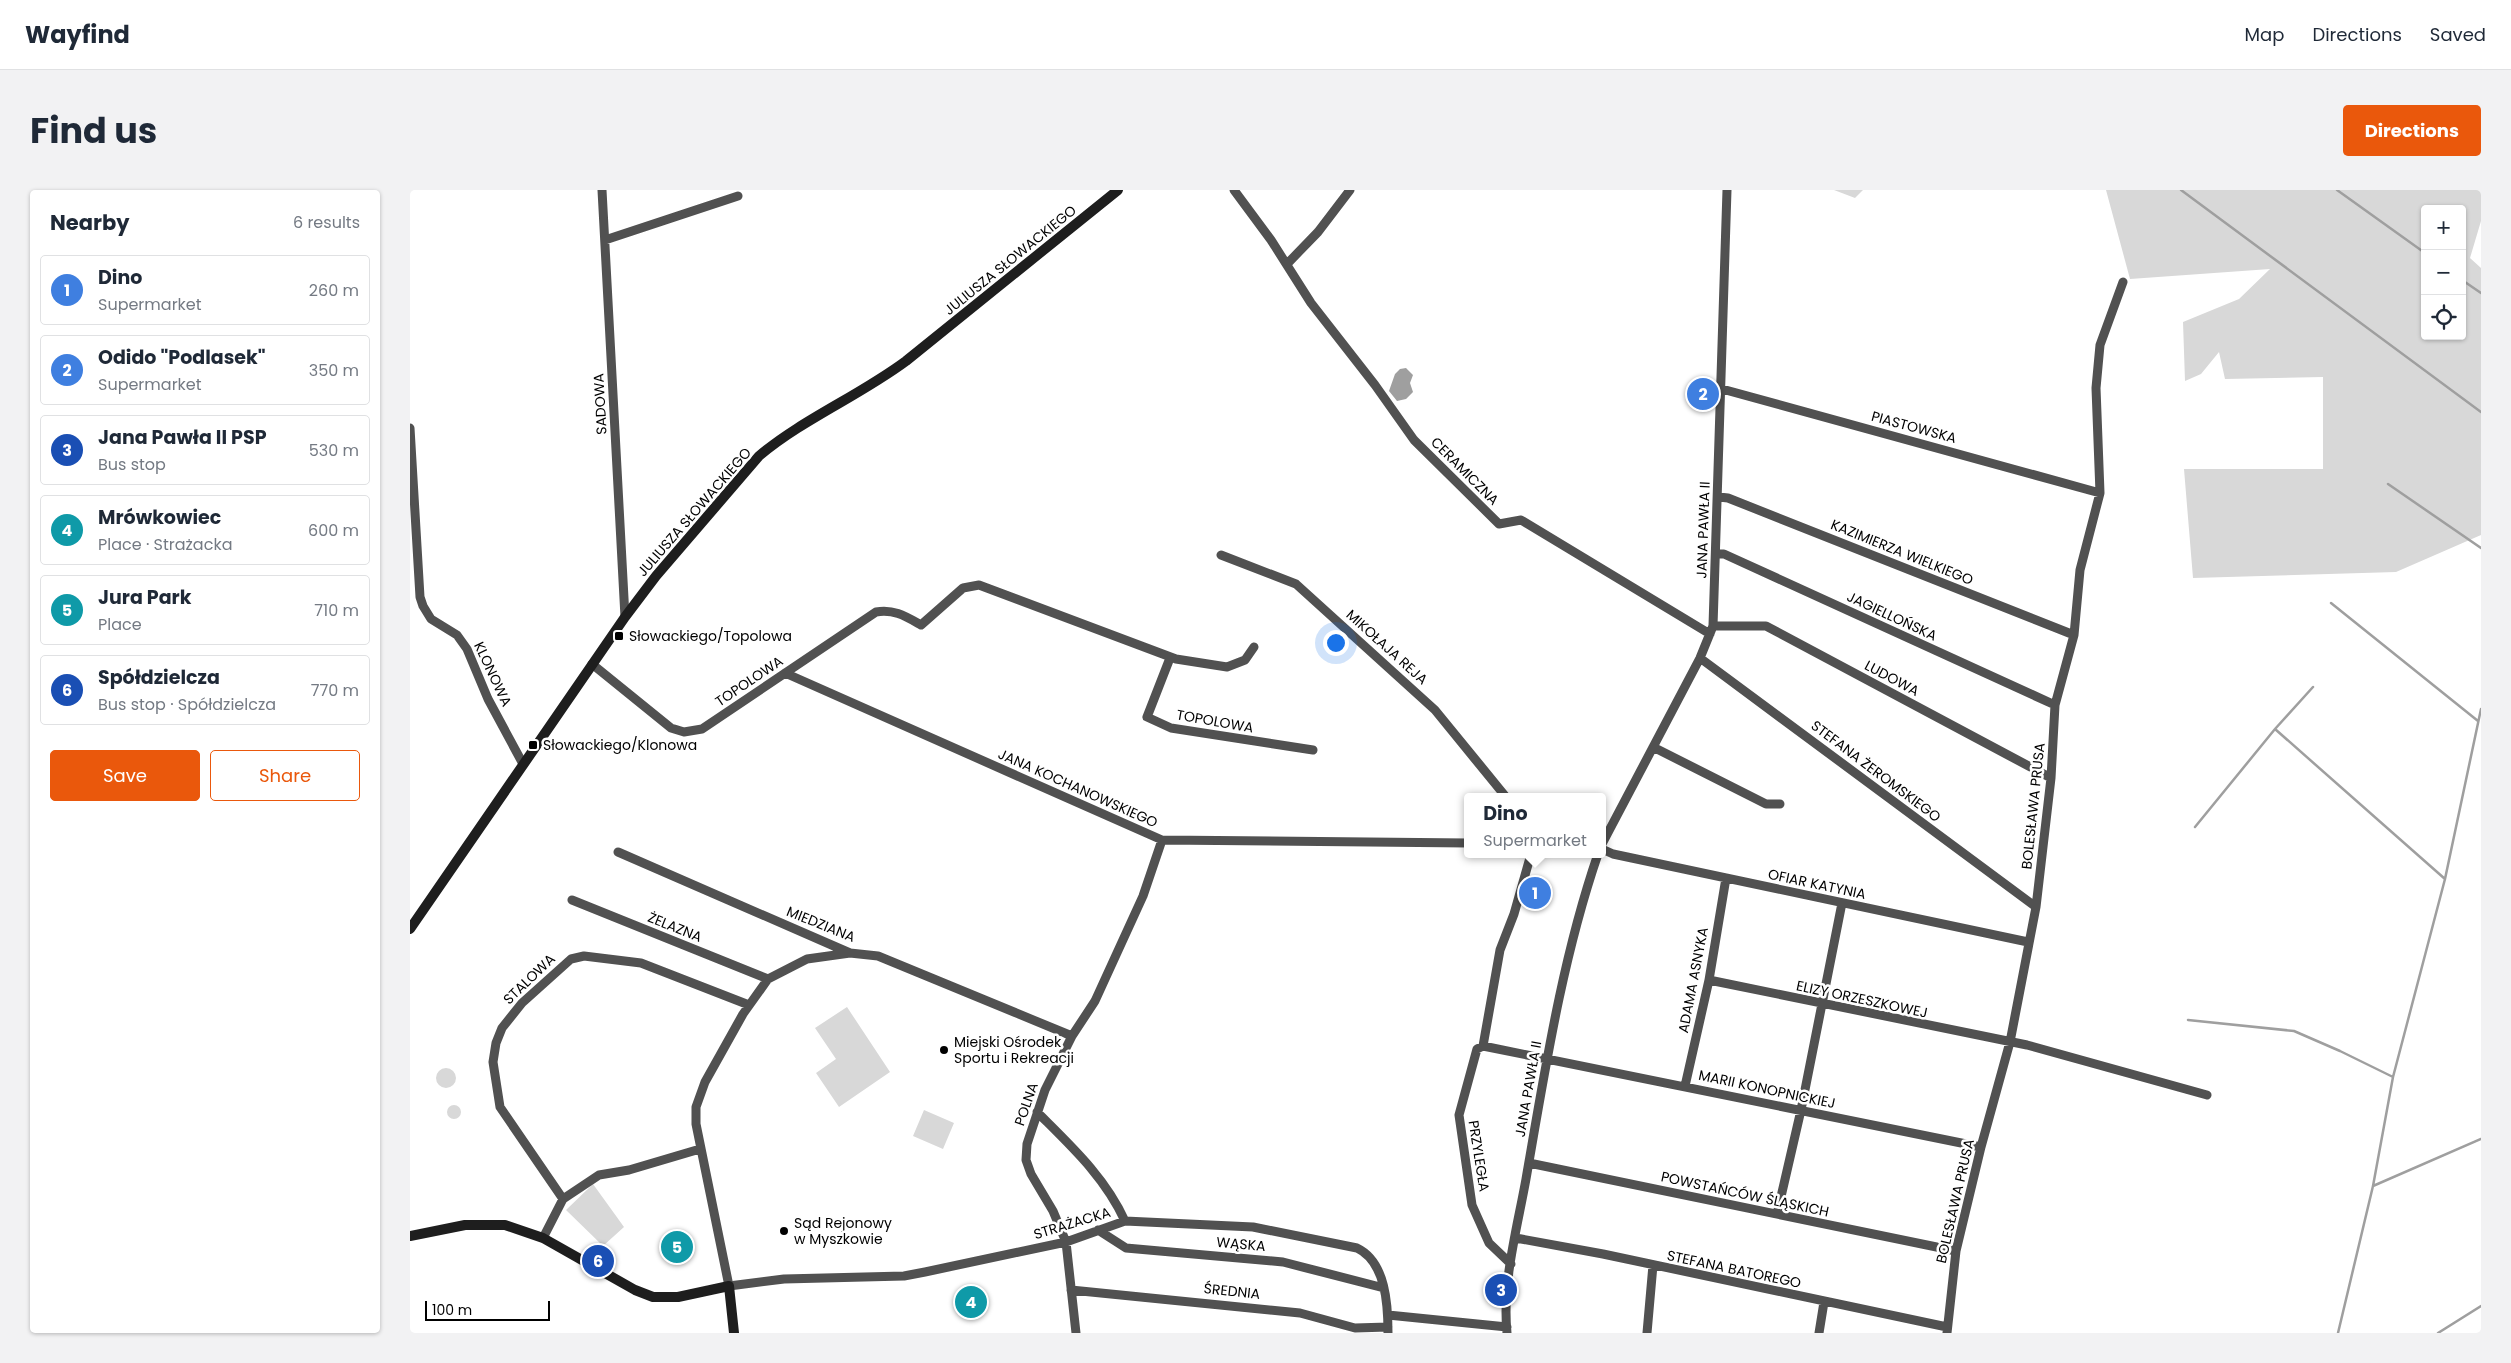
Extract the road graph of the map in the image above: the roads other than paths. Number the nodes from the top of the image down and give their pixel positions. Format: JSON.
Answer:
{"nodes":[{"id":1,"x":602,"y":190,"type":"edge"},
{"id":2,"x":1118,"y":190,"type":"edge"},
{"id":3,"x":1234,"y":190,"type":"edge"},
{"id":4,"x":1350,"y":190,"type":"edge"},
{"id":5,"x":1727,"y":190,"type":"edge"},
{"id":6,"x":738,"y":196,"type":"dead end"},
{"id":7,"x":605,"y":240,"type":"junction"},
{"id":8,"x":1287,"y":264,"type":"junction"},
{"id":9,"x":2123,"y":282,"type":"dead end"},
{"id":10,"x":1722,"y":389,"type":"junction"},
{"id":11,"x":410,"y":428,"type":"edge"},
{"id":12,"x":2100,"y":493,"type":"junction"},
{"id":13,"x":1719,"y":497,"type":"junction"},
{"id":14,"x":1717,"y":554,"type":"junction"},
{"id":15,"x":1221,"y":555,"type":"dead end"},
{"id":16,"x":625,"y":617,"type":"junction"},
{"id":17,"x":1712,"y":630,"type":"junction"},
{"id":18,"x":2074,"y":635,"type":"junction"},
{"id":19,"x":1254,"y":647,"type":"dead end"},
{"id":20,"x":1170,"y":658,"type":"junction"},
{"id":21,"x":1700,"y":658,"type":"junction"},
{"id":22,"x":592,"y":664,"type":"junction"},
{"id":23,"x":785,"y":673,"type":"junction"},
{"id":24,"x":2055,"y":705,"type":"junction"},
{"id":25,"x":1653,"y":747,"type":"junction"},
{"id":26,"x":1313,"y":750,"type":"dead end"},
{"id":27,"x":523,"y":764,"type":"junction"},
{"id":28,"x":2051,"y":778,"type":"junction"},
{"id":29,"x":1503,"y":793,"type":"edge"},
{"id":30,"x":1780,"y":804,"type":"dead end"},
{"id":31,"x":1606,"y":836,"type":"edge"},
{"id":32,"x":1162,"y":840,"type":"junction"},
{"id":33,"x":1464,"y":844,"type":"edge"},
{"id":34,"x":1606,"y":851,"type":"edge"},
{"id":35,"x":618,"y":852,"type":"dead end"},
{"id":36,"x":1530,"y":858,"type":"edge"},
{"id":37,"x":1597,"y":858,"type":"edge"},
{"id":38,"x":1726,"y":878,"type":"junction"},
{"id":39,"x":572,"y":900,"type":"dead end"},
{"id":40,"x":1842,"y":903,"type":"junction"},
{"id":41,"x":2036,"y":907,"type":"junction"},
{"id":42,"x":410,"y":929,"type":"edge"},
{"id":43,"x":2028,"y":942,"type":"junction"},
{"id":44,"x":850,"y":953,"type":"junction"},
{"id":45,"x":768,"y":979,"type":"junction"},
{"id":46,"x":1709,"y":980,"type":"junction"},
{"id":47,"x":749,"y":1005,"type":"junction"},
{"id":48,"x":1822,"y":1005,"type":"junction"},
{"id":49,"x":1072,"y":1036,"type":"junction"},
{"id":50,"x":2010,"y":1042,"type":"junction"},
{"id":51,"x":1483,"y":1046,"type":"junction"},
{"id":52,"x":1547,"y":1059,"type":"junction"},
{"id":53,"x":1685,"y":1086,"type":"junction"},
{"id":54,"x":2208,"y":1095,"type":"dead end"},
{"id":55,"x":1801,"y":1110,"type":"junction"},
{"id":56,"x":1037,"y":1112,"type":"junction"},
{"id":57,"x":1981,"y":1147,"type":"junction"},
{"id":58,"x":700,"y":1149,"type":"junction"},
{"id":59,"x":1529,"y":1163,"type":"junction"},
{"id":60,"x":564,"y":1199,"type":"junction"},
{"id":61,"x":1777,"y":1214,"type":"junction"},
{"id":62,"x":1125,"y":1221,"type":"junction"},
{"id":63,"x":1098,"y":1230,"type":"junction"},
{"id":64,"x":410,"y":1236,"type":"edge"},
{"id":65,"x":543,"y":1238,"type":"junction"},
{"id":66,"x":1516,"y":1238,"type":"junction"},
{"id":67,"x":1066,"y":1242,"type":"junction"},
{"id":68,"x":1956,"y":1251,"type":"junction"},
{"id":69,"x":1511,"y":1264,"type":"junction"},
{"id":70,"x":1653,"y":1265,"type":"junction"},
{"id":71,"x":729,"y":1286,"type":"junction"},
{"id":72,"x":1384,"y":1288,"type":"junction"},
{"id":73,"x":1071,"y":1290,"type":"junction"},
{"id":74,"x":1824,"y":1302,"type":"junction"},
{"id":75,"x":1388,"y":1315,"type":"junction"},
{"id":76,"x":1388,"y":1330,"type":"edge"},
{"id":77,"x":1507,"y":1330,"type":"edge"},
{"id":78,"x":1947,"y":1330,"type":"edge"},
{"id":79,"x":734,"y":1333,"type":"edge"},
{"id":80,"x":1076,"y":1333,"type":"edge"},
{"id":81,"x":1647,"y":1333,"type":"edge"},
{"id":82,"x":1819,"y":1333,"type":"edge"}],
"edges":[{"from":1,"to":7,"type":"street","name":"SADOWA"},
{"from":2,"to":16,"type":"street","name":"JULIUSZA SŁOWACKIEGO"},
{"from":3,"to":8,"type":"street","name":"CERAMICZNA"},
{"from":4,"to":8,"type":"street"},
{"from":5,"to":10,"type":"street","name":"JANA PAWŁA II"},
{"from":6,"to":7,"type":"street"},
{"from":7,"to":16,"type":"street","name":"SADOWA"},
{"from":8,"to":17,"type":"street","name":"CERAMICZNA"},
{"from":9,"to":12,"type":"street","name":"BOLESŁAWA PRUSA"},
{"from":10,"to":12,"type":"street","name":"PIASTOWSKA"},
{"from":10,"to":13,"type":"street","name":"JANA PAWŁA II"},
{"from":11,"to":27,"type":"street","name":"KLONOWA"},
{"from":12,"to":18,"type":"street","name":"BOLESŁAWA PRUSA"},
{"from":13,"to":14,"type":"street","name":"JANA PAWŁA II"},
{"from":13,"to":18,"type":"street","name":"KAZIMIERZA WIELKIEGO"},
{"from":14,"to":17,"type":"street","name":"JANA PAWŁA II"},
{"from":14,"to":24,"type":"street","name":"JAGIELLOŃSKA"},
{"from":15,"to":29,"type":"street","name":"MIKOŁAJA REJA"},
{"from":16,"to":22,"type":"street","name":"JULIUSZA SŁOWACKIEGO"},
{"from":17,"to":21,"type":"street","name":"JANA PAWŁA II"},
{"from":17,"to":28,"type":"street","name":"LUDOWA"},
{"from":18,"to":24,"type":"street","name":"BOLESŁAWA PRUSA"},
{"from":19,"to":20,"type":"street","name":"TOPOLOWA"},
{"from":20,"to":23,"type":"street","name":"TOPOLOWA"},
{"from":20,"to":26,"type":"street","name":"TOPOLOWA"},
{"from":21,"to":25,"type":"street","name":"JANA PAWŁA II"},
{"from":21,"to":41,"type":"street","name":"STEFANA ŻEROMSKIEGO"},
{"from":22,"to":23,"type":"street","name":"TOPOLOWA"},
{"from":22,"to":27,"type":"street","name":"JULIUSZA SŁOWACKIEGO"},
{"from":23,"to":32,"type":"street","name":"JANA KOCHANOWSKIEGO"},
{"from":24,"to":28,"type":"street","name":"BOLESŁAWA PRUSA"},
{"from":25,"to":30,"type":"street"},
{"from":25,"to":31,"type":"street","name":"JANA PAWŁA II"},
{"from":27,"to":42,"type":"street","name":"JULIUSZA SŁOWACKIEGO"},
{"from":28,"to":41,"type":"street","name":"BOLESŁAWA PRUSA"},
{"from":32,"to":33,"type":"street","name":"JANA KOCHANOWSKIEGO"},
{"from":32,"to":49,"type":"street","name":"POLNA"},
{"from":34,"to":38,"type":"street","name":"OFIAR KATYNIA"},
{"from":35,"to":44,"type":"street","name":"MIEDZIANA"},
{"from":36,"to":51,"type":"street","name":"PRZYLEGŁA"},
{"from":37,"to":52,"type":"street","name":"JANA PAWŁA II"},
{"from":38,"to":40,"type":"street","name":"OFIAR KATYNIA"},
{"from":38,"to":46,"type":"street","name":"ADAMA ASNYKA"},
{"from":39,"to":45,"type":"street","name":"ŻELAZNA"},
{"from":40,"to":43,"type":"street","name":"OFIAR KATYNIA"},
{"from":40,"to":48,"type":"street"},
{"from":41,"to":43,"type":"street","name":"BOLESŁAWA PRUSA"},
{"from":43,"to":50,"type":"street","name":"BOLESŁAWA PRUSA"},
{"from":44,"to":45,"type":"street"},
{"from":44,"to":49,"type":"street","name":"MIEDZIANA"},
{"from":45,"to":47,"type":"street"},
{"from":46,"to":48,"type":"street","name":"ELIZY ORZESZKOWEJ"},
{"from":46,"to":53,"type":"street","name":"ADAMA ASNYKA"},
{"from":47,"to":58,"type":"street"},
{"from":47,"to":60,"type":"street","name":"STALOWA"},
{"from":48,"to":50,"type":"street","name":"ELIZY ORZESZKOWEJ"},
{"from":48,"to":55,"type":"street"},
{"from":49,"to":56,"type":"street","name":"POLNA"},
{"from":50,"to":54,"type":"street","name":"ELIZY ORZESZKOWEJ"},
{"from":50,"to":57,"type":"street","name":"BOLESŁAWA PRUSA"},
{"from":51,"to":52,"type":"street"},
{"from":51,"to":69,"type":"street","name":"PRZYLEGŁA"},
{"from":52,"to":53,"type":"street","name":"MARII KONOPNICKIEJ"},
{"from":52,"to":59,"type":"street","name":"JANA PAWŁA II"},
{"from":53,"to":55,"type":"street","name":"MARII KONOPNICKIEJ"},
{"from":55,"to":57,"type":"street","name":"MARII KONOPNICKIEJ"},
{"from":55,"to":61,"type":"street"},
{"from":56,"to":62,"type":"street"},
{"from":56,"to":67,"type":"street","name":"POLNA"},
{"from":57,"to":68,"type":"street","name":"BOLESŁAWA PRUSA"},
{"from":58,"to":60,"type":"street"},
{"from":58,"to":71,"type":"street"},
{"from":59,"to":61,"type":"street","name":"POWSTAŃCÓW ŚLĄSKICH"},
{"from":59,"to":66,"type":"street","name":"JANA PAWŁA II"},
{"from":60,"to":65,"type":"street"},
{"from":61,"to":68,"type":"street","name":"POWSTAŃCÓW ŚLĄSKICH"},
{"from":62,"to":63,"type":"street","name":"STRAŻACKA"},
{"from":62,"to":72,"type":"street","name":"STRAŻACKA"},
{"from":63,"to":67,"type":"street","name":"STRAŻACKA"},
{"from":63,"to":72,"type":"street","name":"WĄSKA"},
{"from":64,"to":65,"type":"street"},
{"from":65,"to":71,"type":"street"},
{"from":66,"to":69,"type":"street","name":"JANA PAWŁA II"},
{"from":66,"to":70,"type":"street","name":"STEFANA BATOREGO"},
{"from":67,"to":71,"type":"street","name":"STRAŻACKA"},
{"from":67,"to":73,"type":"street","name":"POLNA"},
{"from":68,"to":78,"type":"street","name":"BOLESŁAWA PRUSA"},
{"from":69,"to":77,"type":"street","name":"JANA PAWŁA II"},
{"from":70,"to":74,"type":"street","name":"STEFANA BATOREGO"},
{"from":70,"to":81,"type":"street"},
{"from":71,"to":79,"type":"street"},
{"from":72,"to":75,"type":"street","name":"STRAŻACKA"},
{"from":73,"to":76,"type":"street","name":"ŚREDNIA"},
{"from":73,"to":80,"type":"street","name":"POLNA"},
{"from":74,"to":78,"type":"street","name":"STEFANA BATOREGO"},
{"from":74,"to":82,"type":"street"},
{"from":75,"to":76,"type":"street","name":"STRAŻACKA"},
{"from":75,"to":77,"type":"street"}]}
